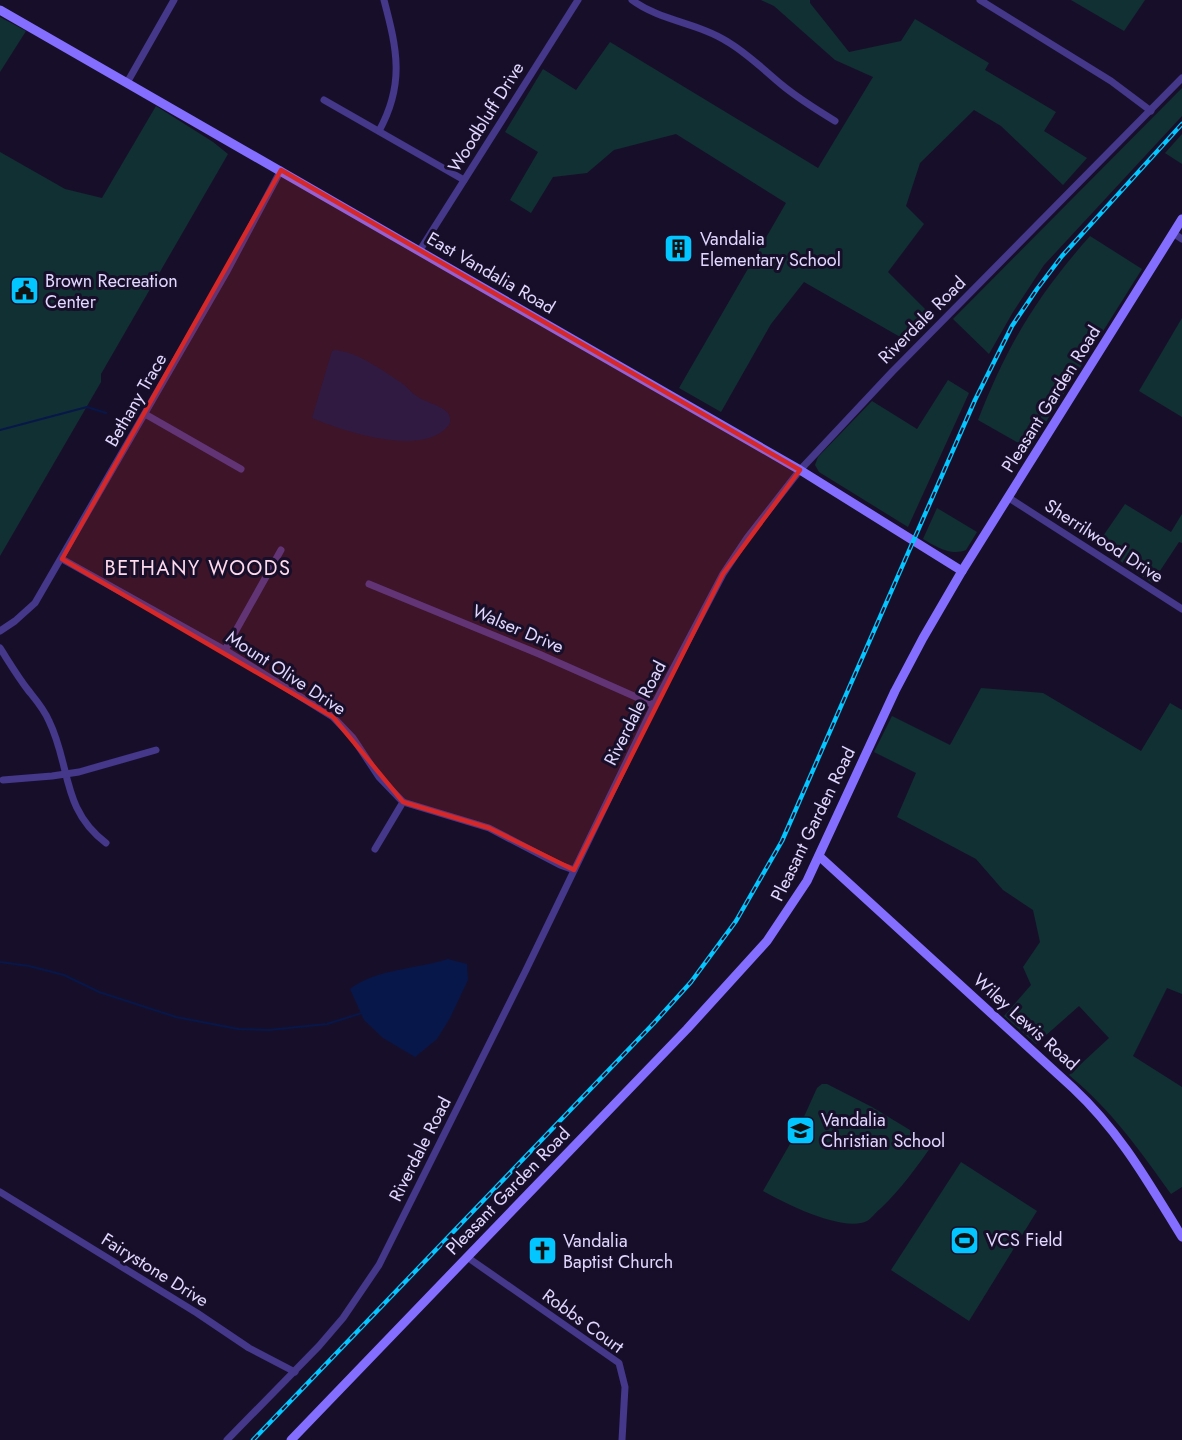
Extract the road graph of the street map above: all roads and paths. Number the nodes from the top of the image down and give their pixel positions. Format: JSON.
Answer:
{"nodes":[{"id":1,"x":174,"y":0,"type":"edge"},
{"id":2,"x":384,"y":0,"type":"edge"},
{"id":3,"x":578,"y":0,"type":"edge"},
{"id":4,"x":632,"y":0,"type":"edge"},
{"id":5,"x":980,"y":0,"type":"edge"},
{"id":6,"x":0,"y":10,"type":"edge"},
{"id":7,"x":1182,"y":78,"type":"edge"},
{"id":8,"x":128,"y":81,"type":"junction"},
{"id":9,"x":324,"y":100,"type":"dead end"},
{"id":10,"x":1150,"y":111,"type":"junction"},
{"id":11,"x":835,"y":121,"type":"dead end"},
{"id":12,"x":379,"y":131,"type":"junction"},
{"id":13,"x":281,"y":170,"type":"junction"},
{"id":14,"x":464,"y":180,"type":"junction"},
{"id":15,"x":1182,"y":219,"type":"edge"},
{"id":16,"x":1178,"y":236,"type":"edge"},
{"id":17,"x":420,"y":250,"type":"junction"},
{"id":18,"x":145,"y":414,"type":"junction"},
{"id":19,"x":241,"y":469,"type":"dead end"},
{"id":20,"x":800,"y":470,"type":"junction"},
{"id":21,"x":1009,"y":498,"type":"junction"},
{"id":22,"x":281,"y":550,"type":"dead end"},
{"id":23,"x":62,"y":559,"type":"junction"},
{"id":24,"x":962,"y":571,"type":"junction"},
{"id":25,"x":369,"y":584,"type":"dead end"},
{"id":26,"x":1182,"y":609,"type":"edge"},
{"id":27,"x":0,"y":631,"type":"edge"},
{"id":28,"x":0,"y":648,"type":"edge"},
{"id":29,"x":225,"y":650,"type":"junction"},
{"id":30,"x":654,"y":705,"type":"junction"},
{"id":31,"x":156,"y":750,"type":"dead end"},
{"id":32,"x":64,"y":774,"type":"junction"},
{"id":33,"x":3,"y":780,"type":"dead end"},
{"id":34,"x":403,"y":802,"type":"junction"},
{"id":35,"x":106,"y":843,"type":"dead end"},
{"id":36,"x":375,"y":849,"type":"dead end"},
{"id":37,"x":819,"y":856,"type":"junction"},
{"id":38,"x":574,"y":870,"type":"junction"},
{"id":39,"x":0,"y":1192,"type":"edge"},
{"id":40,"x":1182,"y":1237,"type":"edge"},
{"id":41,"x":467,"y":1257,"type":"junction"},
{"id":42,"x":295,"y":1372,"type":"junction"},
{"id":43,"x":227,"y":1440,"type":"edge"},
{"id":44,"x":291,"y":1440,"type":"edge"},
{"id":45,"x":622,"y":1440,"type":"edge"}],
"edges":[{"from":1,"to":8,"type":"street"},
{"from":2,"to":12,"type":"street"},
{"from":3,"to":14,"type":"street","name":"Woodbluff Drive"},
{"from":4,"to":11,"type":"street"},
{"from":5,"to":10,"type":"street"},
{"from":6,"to":8,"type":"street","name":"East Vandalia Road"},
{"from":7,"to":10,"type":"street","name":"Riverdale Road"},
{"from":8,"to":13,"type":"street","name":"East Vandalia Road"},
{"from":9,"to":12,"type":"street"},
{"from":10,"to":20,"type":"street","name":"Riverdale Road"},
{"from":12,"to":14,"type":"street"},
{"from":13,"to":17,"type":"street","name":"East Vandalia Road"},
{"from":13,"to":18,"type":"street","name":"Bethany Trace"},
{"from":14,"to":17,"type":"street","name":"Woodbluff Drive"},
{"from":15,"to":16,"type":"street","name":"Pleasant Garden Road"},
{"from":16,"to":21,"type":"street","name":"Pleasant Garden Road"},
{"from":17,"to":20,"type":"street","name":"East Vandalia Road"},
{"from":18,"to":19,"type":"street"},
{"from":18,"to":23,"type":"street","name":"Bethany Trace"},
{"from":20,"to":24,"type":"street","name":"East Vandalia Road"},
{"from":20,"to":30,"type":"street","name":"Riverdale Road"},
{"from":21,"to":24,"type":"street","name":"Pleasant Garden Road"},
{"from":21,"to":26,"type":"street","name":"Sherrilwood Drive"},
{"from":22,"to":29,"type":"street"},
{"from":23,"to":27,"type":"street","name":"Bethany Trace"},
{"from":23,"to":29,"type":"street","name":"Mount Olive Drive"},
{"from":24,"to":37,"type":"street","name":"Pleasant Garden Road"},
{"from":25,"to":30,"type":"street","name":"Walser Drive"},
{"from":28,"to":32,"type":"street"},
{"from":29,"to":34,"type":"street","name":"Mount Olive Drive"},
{"from":30,"to":38,"type":"street","name":"Riverdale Road"},
{"from":31,"to":32,"type":"street"},
{"from":32,"to":33,"type":"street"},
{"from":32,"to":35,"type":"street"},
{"from":34,"to":36,"type":"street"},
{"from":34,"to":38,"type":"street","name":"Mount Olive Drive"},
{"from":37,"to":40,"type":"street","name":"Wiley Lewis Road"},
{"from":37,"to":41,"type":"street","name":"Pleasant Garden Road"},
{"from":38,"to":42,"type":"street","name":"Riverdale Road"},
{"from":39,"to":42,"type":"street","name":"Fairystone Drive"},
{"from":41,"to":44,"type":"street","name":"Pleasant Garden Road"},
{"from":41,"to":45,"type":"street","name":"Robbs Court"},
{"from":42,"to":43,"type":"street","name":"Riverdale Road"}]}
